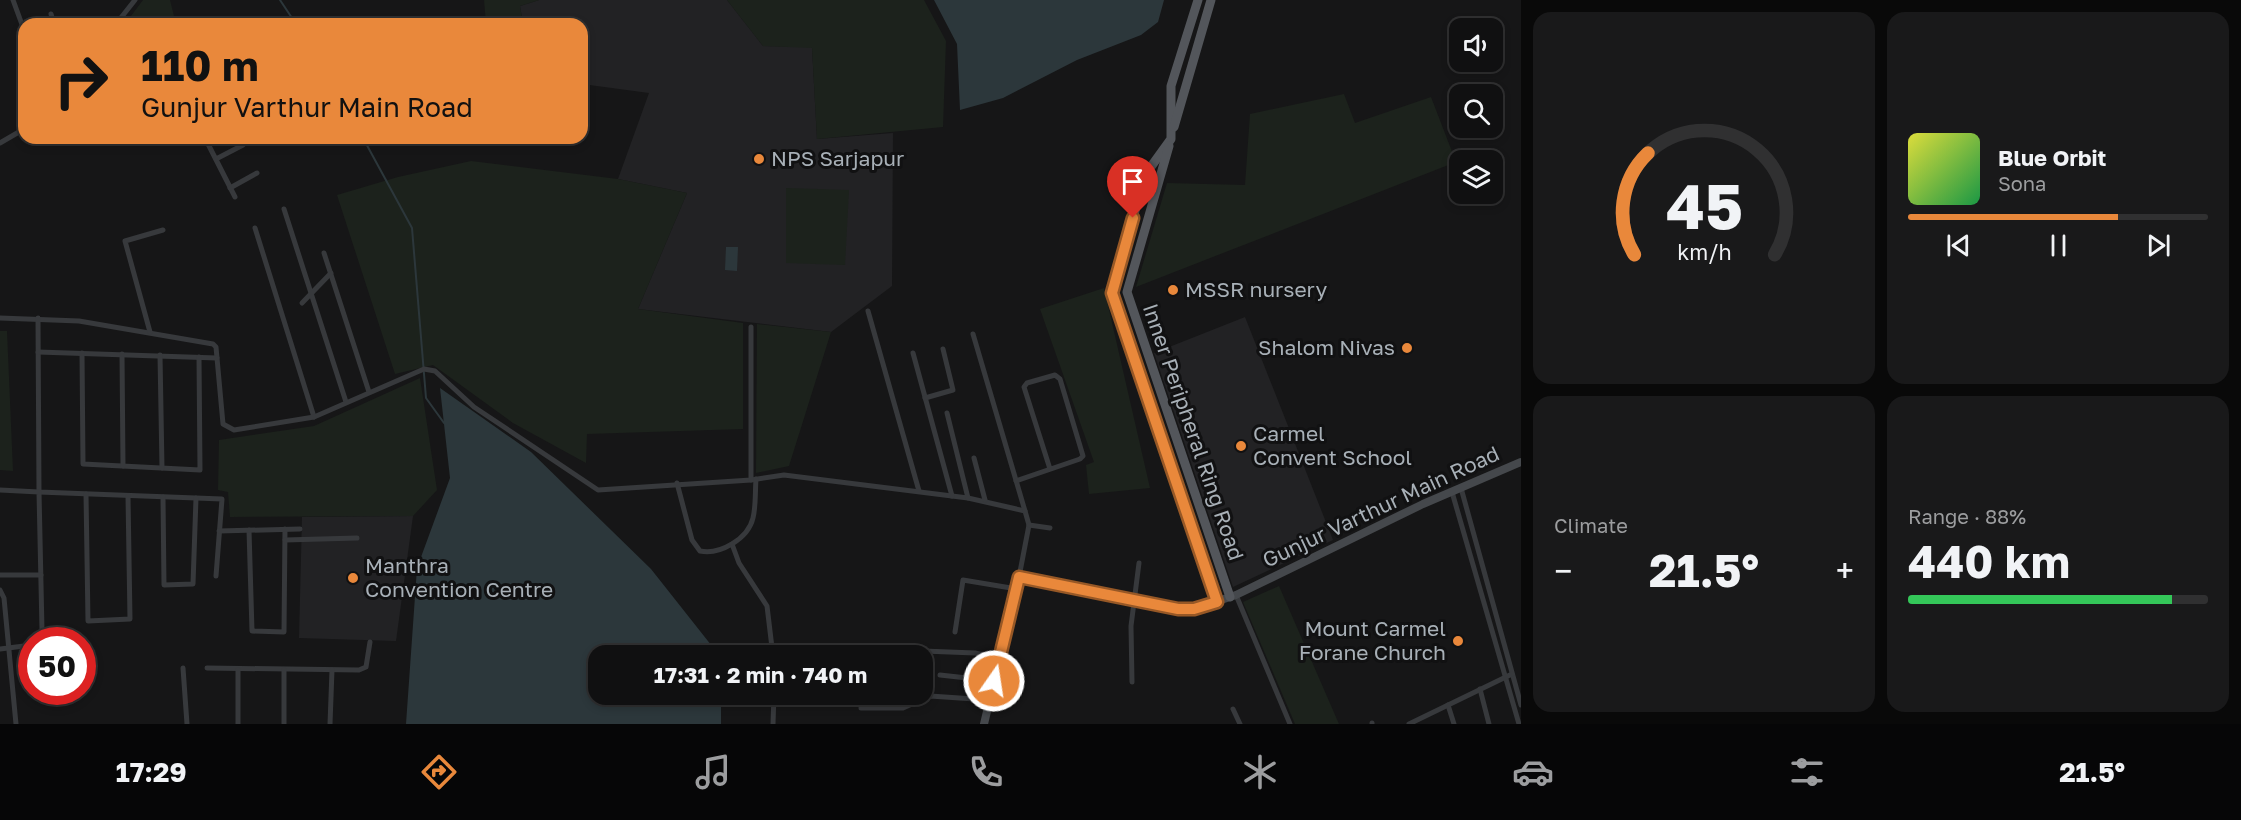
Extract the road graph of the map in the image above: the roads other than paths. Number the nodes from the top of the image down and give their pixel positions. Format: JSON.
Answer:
{"nodes":[{"id":1,"x":13,"y":0,"type":"edge"},
{"id":2,"x":135,"y":0,"type":"edge"},
{"id":3,"x":1198,"y":0,"type":"edge"},
{"id":4,"x":1211,"y":0,"type":"edge"},
{"id":5,"x":51,"y":14,"type":"dead end"},
{"id":6,"x":20,"y":18,"type":"edge"},
{"id":7,"x":52,"y":18,"type":"edge"},
{"id":8,"x":121,"y":18,"type":"edge"},
{"id":9,"x":18,"y":132,"type":"edge"},
{"id":10,"x":1171,"y":139,"type":"junction"},
{"id":11,"x":0,"y":143,"type":"edge"},
{"id":12,"x":208,"y":144,"type":"edge"},
{"id":13,"x":243,"y":145,"type":"dead end"},
{"id":14,"x":216,"y":159,"type":"junction"},
{"id":15,"x":257,"y":172,"type":"dead end"},
{"id":16,"x":230,"y":188,"type":"junction"},
{"id":17,"x":235,"y":197,"type":"dead end"},
{"id":18,"x":284,"y":209,"type":"dead end"},
{"id":19,"x":255,"y":228,"type":"dead end"},
{"id":20,"x":163,"y":230,"type":"dead end"},
{"id":21,"x":324,"y":254,"type":"dead end"},
{"id":22,"x":331,"y":273,"type":"junction"},
{"id":23,"x":311,"y":294,"type":"junction"},
{"id":24,"x":302,"y":303,"type":"dead end"},
{"id":25,"x":868,"y":310,"type":"dead end"},
{"id":26,"x":0,"y":318,"type":"edge"},
{"id":27,"x":38,"y":318,"type":"junction"},
{"id":28,"x":751,"y":327,"type":"dead end"},
{"id":29,"x":150,"y":332,"type":"junction"},
{"id":30,"x":973,"y":334,"type":"dead end"},
{"id":31,"x":943,"y":349,"type":"dead end"},
{"id":32,"x":38,"y":352,"type":"junction"},
{"id":33,"x":82,"y":353,"type":"junction"},
{"id":34,"x":913,"y":353,"type":"dead end"},
{"id":35,"x":122,"y":354,"type":"junction"},
{"id":36,"x":160,"y":355,"type":"junction"},
{"id":37,"x":199,"y":357,"type":"junction"},
{"id":38,"x":217,"y":358,"type":"junction"},
{"id":39,"x":369,"y":392,"type":"junction"},
{"id":40,"x":925,"y":398,"type":"junction"},
{"id":41,"x":346,"y":402,"type":"junction"},
{"id":42,"x":947,"y":414,"type":"dead end"},
{"id":43,"x":314,"y":417,"type":"junction"},
{"id":44,"x":974,"y":458,"type":"dead end"},
{"id":45,"x":1521,"y":462,"type":"edge"},
{"id":46,"x":123,"y":466,"type":"junction"},
{"id":47,"x":162,"y":468,"type":"junction"},
{"id":48,"x":1050,"y":469,"type":"junction"},
{"id":49,"x":754,"y":480,"type":"junction"},
{"id":50,"x":1016,"y":481,"type":"junction"},
{"id":51,"x":677,"y":483,"type":"junction"},
{"id":52,"x":1461,"y":488,"type":"junction"},
{"id":53,"x":0,"y":490,"type":"edge"},
{"id":54,"x":919,"y":491,"type":"junction"},
{"id":55,"x":39,"y":492,"type":"junction"},
{"id":56,"x":1452,"y":492,"type":"junction"},
{"id":57,"x":86,"y":494,"type":"junction"},
{"id":58,"x":128,"y":496,"type":"junction"},
{"id":59,"x":952,"y":496,"type":"junction"},
{"id":60,"x":163,"y":497,"type":"junction"},
{"id":61,"x":196,"y":498,"type":"junction"},
{"id":62,"x":968,"y":498,"type":"junction"},
{"id":63,"x":985,"y":501,"type":"junction"},
{"id":64,"x":1025,"y":511,"type":"junction"},
{"id":65,"x":1029,"y":525,"type":"junction"},
{"id":66,"x":1050,"y":528,"type":"dead end"},
{"id":67,"x":285,"y":529,"type":"junction"},
{"id":68,"x":300,"y":529,"type":"dead end"},
{"id":69,"x":249,"y":530,"type":"junction"},
{"id":70,"x":219,"y":531,"type":"junction"},
{"id":71,"x":357,"y":538,"type":"dead end"},
{"id":72,"x":285,"y":540,"type":"junction"},
{"id":73,"x":732,"y":544,"type":"junction"},
{"id":74,"x":1139,"y":563,"type":"dead end"},
{"id":75,"x":0,"y":575,"type":"edge"},
{"id":76,"x":41,"y":575,"type":"junction"},
{"id":77,"x":216,"y":576,"type":"dead end"},
{"id":78,"x":1019,"y":577,"type":"junction"},
{"id":79,"x":1017,"y":589,"type":"junction"},
{"id":80,"x":0,"y":590,"type":"edge"},
{"id":81,"x":1233,"y":596,"type":"junction"},
{"id":82,"x":1135,"y":600,"type":"junction"},
{"id":83,"x":1217,"y":602,"type":"junction"},
{"id":84,"x":42,"y":627,"type":"edge"},
{"id":85,"x":955,"y":632,"type":"dead end"},
{"id":86,"x":370,"y":642,"type":"dead end"},
{"id":87,"x":772,"y":645,"type":"edge"},
{"id":88,"x":18,"y":647,"type":"edge"},
{"id":89,"x":9,"y":649,"type":"junction"},
{"id":90,"x":0,"y":650,"type":"edge"},
{"id":91,"x":933,"y":653,"type":"edge"},
{"id":92,"x":998,"y":658,"type":"junction"},
{"id":93,"x":183,"y":668,"type":"dead end"},
{"id":94,"x":207,"y":669,"type":"dead end"},
{"id":95,"x":238,"y":670,"type":"junction"},
{"id":96,"x":284,"y":670,"type":"junction"},
{"id":97,"x":332,"y":670,"type":"junction"},
{"id":98,"x":1512,"y":674,"type":"junction"},
{"id":99,"x":940,"y":675,"type":"dead end"},
{"id":100,"x":1504,"y":678,"type":"junction"},
{"id":101,"x":994,"y":681,"type":"junction"},
{"id":102,"x":1132,"y":682,"type":"dead end"},
{"id":103,"x":1480,"y":689,"type":"junction"},
{"id":104,"x":988,"y":699,"type":"junction"},
{"id":105,"x":773,"y":705,"type":"edge"},
{"id":106,"x":1448,"y":705,"type":"junction"},
{"id":107,"x":1521,"y":705,"type":"edge"},
{"id":108,"x":861,"y":708,"type":"dead end"},
{"id":109,"x":1233,"y":709,"type":"dead end"},
{"id":110,"x":1412,"y":723,"type":"edge"},
{"id":111,"x":16,"y":724,"type":"edge"},
{"id":112,"x":187,"y":724,"type":"edge"},
{"id":113,"x":238,"y":724,"type":"edge"},
{"id":114,"x":284,"y":724,"type":"edge"},
{"id":115,"x":330,"y":724,"type":"edge"},
{"id":116,"x":772,"y":724,"type":"edge"},
{"id":117,"x":984,"y":724,"type":"edge"},
{"id":118,"x":1240,"y":724,"type":"edge"},
{"id":119,"x":1290,"y":724,"type":"edge"},
{"id":120,"x":1454,"y":724,"type":"edge"},
{"id":121,"x":1489,"y":724,"type":"edge"},
{"id":122,"x":1518,"y":724,"type":"edge"}],
"edges":[{"from":1,"to":6,"type":"street"},
{"from":2,"to":8,"type":"street"},
{"from":3,"to":10,"type":"main road","name":"Inner Peripheral Ring Road"},
{"from":4,"to":10,"type":"main road","name":"Inner Peripheral Ring Road"},
{"from":5,"to":7,"type":"street"},
{"from":9,"to":11,"type":"street"},
{"from":10,"to":81,"type":"main road","name":"Inner Peripheral Ring Road"},
{"from":10,"to":83,"type":"main road","name":"Inner Peripheral Ring Road"},
{"from":12,"to":14,"type":"street"},
{"from":13,"to":14,"type":"street"},
{"from":14,"to":16,"type":"street"},
{"from":15,"to":16,"type":"street"},
{"from":16,"to":17,"type":"street"},
{"from":18,"to":23,"type":"street"},
{"from":19,"to":43,"type":"street"},
{"from":20,"to":29,"type":"street"},
{"from":21,"to":22,"type":"street"},
{"from":22,"to":23,"type":"street"},
{"from":22,"to":39,"type":"street"},
{"from":23,"to":24,"type":"street"},
{"from":23,"to":41,"type":"street"},
{"from":25,"to":54,"type":"street"},
{"from":26,"to":27,"type":"street"},
{"from":27,"to":29,"type":"street"},
{"from":27,"to":32,"type":"street"},
{"from":28,"to":49,"type":"street"},
{"from":29,"to":38,"type":"street"},
{"from":30,"to":50,"type":"street"},
{"from":31,"to":40,"type":"street"},
{"from":32,"to":33,"type":"street"},
{"from":32,"to":55,"type":"street"},
{"from":33,"to":35,"type":"street"},
{"from":33,"to":46,"type":"street"},
{"from":34,"to":40,"type":"street"},
{"from":35,"to":36,"type":"street"},
{"from":35,"to":46,"type":"street"},
{"from":36,"to":37,"type":"street"},
{"from":36,"to":47,"type":"street"},
{"from":37,"to":38,"type":"street"},
{"from":37,"to":47,"type":"street"},
{"from":38,"to":43,"type":"street"},
{"from":39,"to":41,"type":"street"},
{"from":39,"to":51,"type":"street"},
{"from":40,"to":59,"type":"street"},
{"from":41,"to":43,"type":"street"},
{"from":42,"to":62,"type":"street"},
{"from":44,"to":63,"type":"street"},
{"from":45,"to":52,"type":"main road","name":"Gunjur Varthur Main Road"},
{"from":46,"to":47,"type":"street"},
{"from":48,"to":48,"type":"street"},
{"from":48,"to":50,"type":"street"},
{"from":49,"to":51,"type":"street"},
{"from":49,"to":54,"type":"street"},
{"from":49,"to":73,"type":"street"},
{"from":50,"to":64,"type":"street"},
{"from":51,"to":73,"type":"street"},
{"from":52,"to":56,"type":"main road","name":"Gunjur Varthur Main Road"},
{"from":52,"to":98,"type":"street"},
{"from":53,"to":55,"type":"street"},
{"from":54,"to":59,"type":"street"},
{"from":55,"to":57,"type":"street"},
{"from":55,"to":76,"type":"street"},
{"from":56,"to":81,"type":"main road","name":"Gunjur Varthur Main Road"},
{"from":56,"to":100,"type":"street"},
{"from":57,"to":58,"type":"street"},
{"from":57,"to":58,"type":"street"},
{"from":58,"to":60,"type":"street"},
{"from":59,"to":62,"type":"street"},
{"from":60,"to":61,"type":"street"},
{"from":60,"to":61,"type":"street"},
{"from":61,"to":70,"type":"street"},
{"from":62,"to":63,"type":"street"},
{"from":63,"to":64,"type":"street"},
{"from":64,"to":65,"type":"street"},
{"from":65,"to":66,"type":"street"},
{"from":65,"to":78,"type":"street"},
{"from":67,"to":68,"type":"street"},
{"from":67,"to":69,"type":"street"},
{"from":67,"to":72,"type":"street"},
{"from":69,"to":70,"type":"street"},
{"from":69,"to":72,"type":"street"},
{"from":70,"to":77,"type":"street"},
{"from":71,"to":72,"type":"street"},
{"from":73,"to":87,"type":"street"},
{"from":74,"to":82,"type":"street"},
{"from":75,"to":76,"type":"street"},
{"from":76,"to":84,"type":"street"},
{"from":78,"to":79,"type":"main road"},
{"from":78,"to":82,"type":"main road","name":"Gunjur Varthur Main Road"},
{"from":79,"to":85,"type":"street"},
{"from":79,"to":92,"type":"main road"},
{"from":80,"to":89,"type":"street"},
{"from":81,"to":83,"type":"main road","name":"Gunjur Varthur Main Road"},
{"from":81,"to":119,"type":"street"},
{"from":82,"to":83,"type":"main road","name":"Gunjur Varthur Main Road"},
{"from":82,"to":102,"type":"street"},
{"from":86,"to":97,"type":"street"},
{"from":88,"to":89,"type":"street"},
{"from":89,"to":90,"type":"street"},
{"from":89,"to":111,"type":"street"},
{"from":91,"to":92,"type":"street"},
{"from":92,"to":101,"type":"main road"},
{"from":93,"to":112,"type":"street"},
{"from":94,"to":95,"type":"street"},
{"from":95,"to":96,"type":"street"},
{"from":95,"to":113,"type":"street"},
{"from":96,"to":97,"type":"street"},
{"from":96,"to":114,"type":"street"},
{"from":97,"to":115,"type":"street"},
{"from":98,"to":100,"type":"street"},
{"from":98,"to":107,"type":"street"},
{"from":99,"to":101,"type":"street"},
{"from":100,"to":103,"type":"street"},
{"from":100,"to":122,"type":"street"},
{"from":101,"to":104,"type":"main road"},
{"from":103,"to":106,"type":"street"},
{"from":103,"to":121,"type":"street"},
{"from":104,"to":108,"type":"street"},
{"from":104,"to":117,"type":"main road"},
{"from":105,"to":116,"type":"street"},
{"from":106,"to":110,"type":"street"},
{"from":106,"to":120,"type":"street"},
{"from":109,"to":118,"type":"street"}]}
